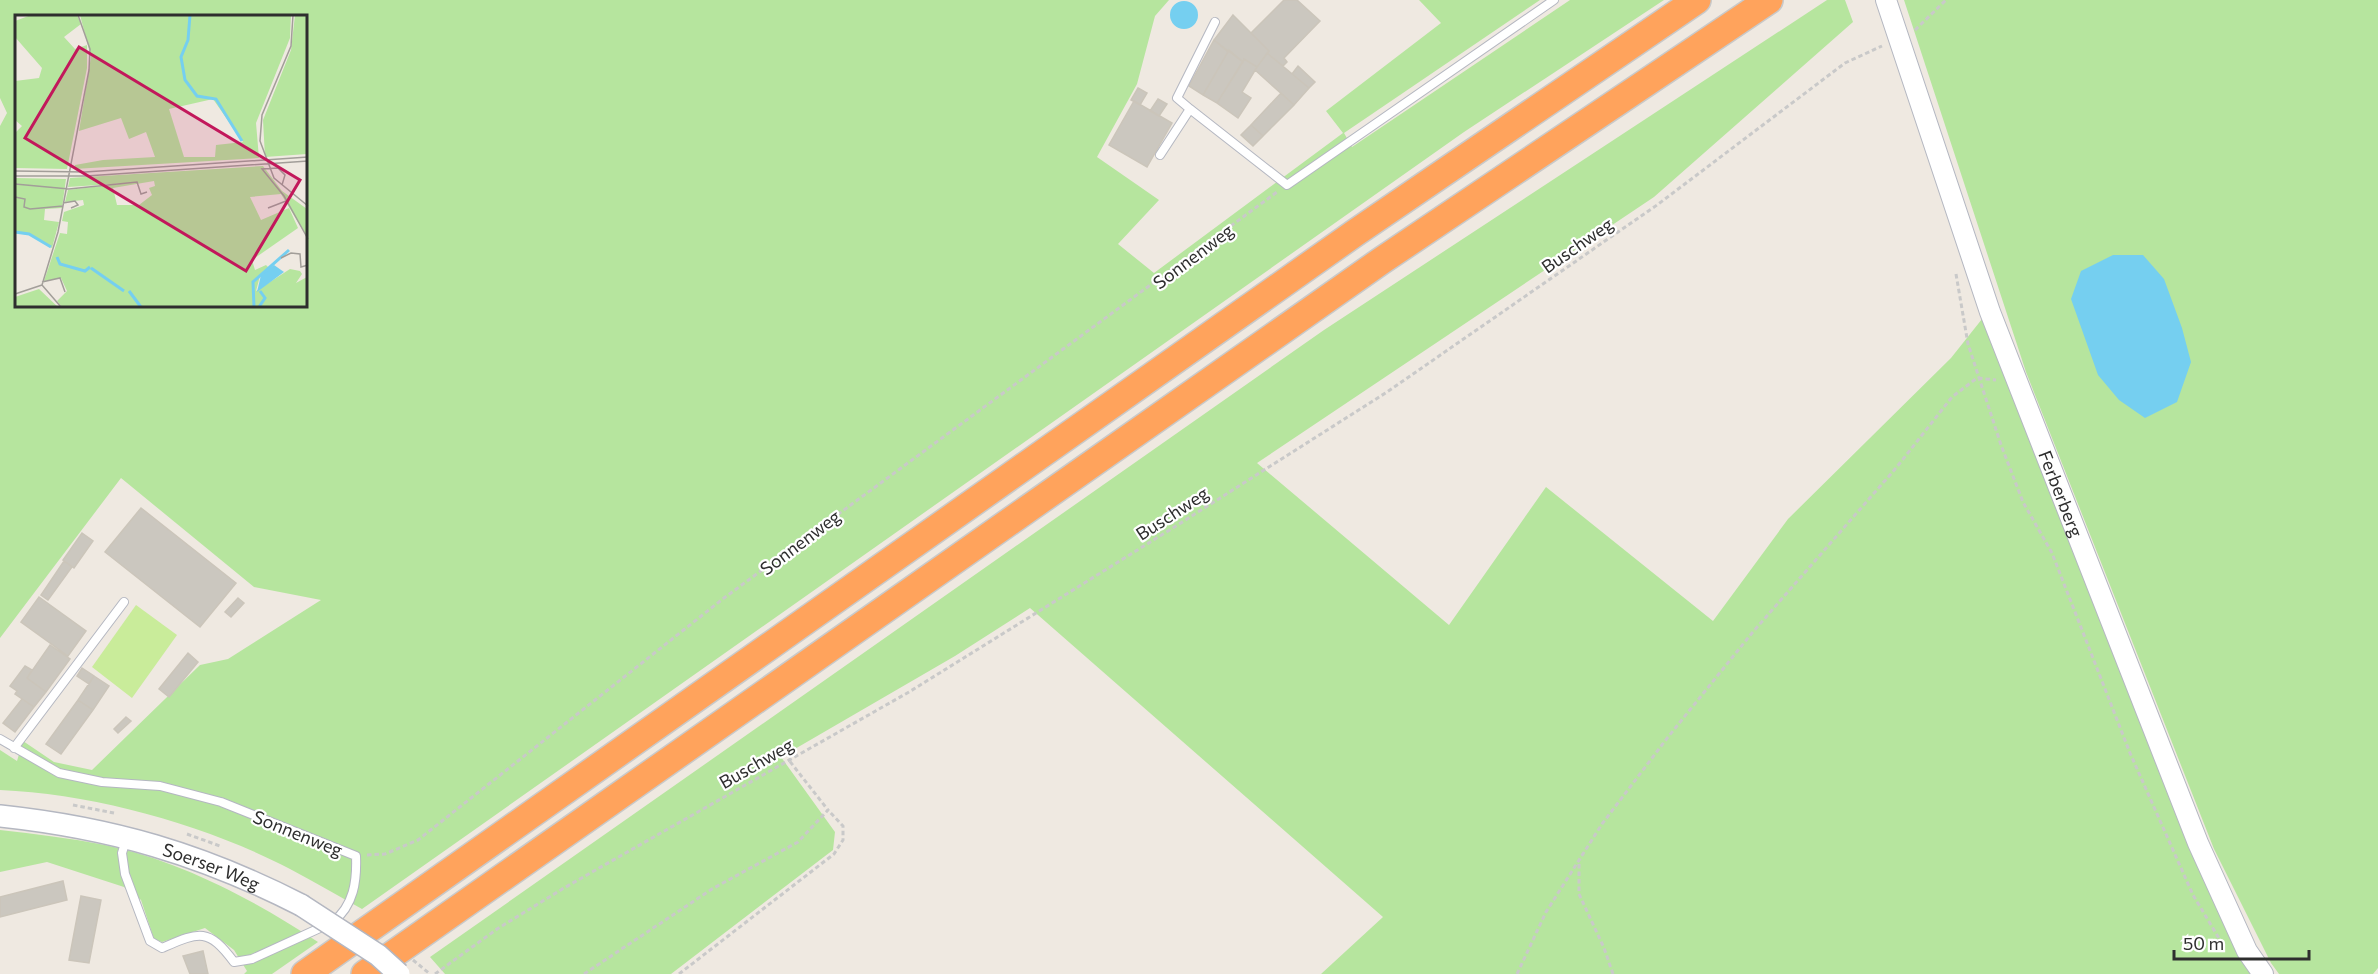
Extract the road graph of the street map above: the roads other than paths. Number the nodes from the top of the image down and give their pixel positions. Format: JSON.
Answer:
{"nodes":[{"id":1,"x":1554,"y":0,"type":"edge"},
{"id":2,"x":1696,"y":0,"type":"edge"},
{"id":3,"x":1769,"y":0,"type":"edge"},
{"id":4,"x":1887,"y":0,"type":"edge"},
{"id":5,"x":1215,"y":22,"type":"dead end"},
{"id":6,"x":1190,"y":109,"type":"junction"},
{"id":7,"x":1160,"y":155,"type":"dead end"},
{"id":8,"x":124,"y":602,"type":"dead end"},
{"id":9,"x":0,"y":739,"type":"edge"},
{"id":10,"x":14,"y":748,"type":"junction"},
{"id":11,"x":0,"y":816,"type":"edge"},
{"id":12,"x":127,"y":836,"type":"junction"},
{"id":13,"x":305,"y":974,"type":"edge"},
{"id":14,"x":365,"y":974,"type":"edge"},
{"id":15,"x":399,"y":974,"type":"edge"},
{"id":16,"x":2263,"y":974,"type":"edge"}],
"edges":[{"from":1,"to":6,"type":"lane"},
{"from":2,"to":13,"type":"highway"},
{"from":3,"to":14,"type":"highway"},
{"from":4,"to":16,"type":"street","name":"Ferberberg"},
{"from":5,"to":6,"type":"lane"},
{"from":6,"to":7,"type":"lane"},
{"from":8,"to":10,"type":"lane"},
{"from":9,"to":10,"type":"lane","name":"Sonnenweg"},
{"from":10,"to":12,"type":"lane","name":"Sonnenweg"},
{"from":11,"to":12,"type":"main road","name":"Soerser Weg"},
{"from":12,"to":15,"type":"main road","name":"Soerser Weg","bridge":true}]}
